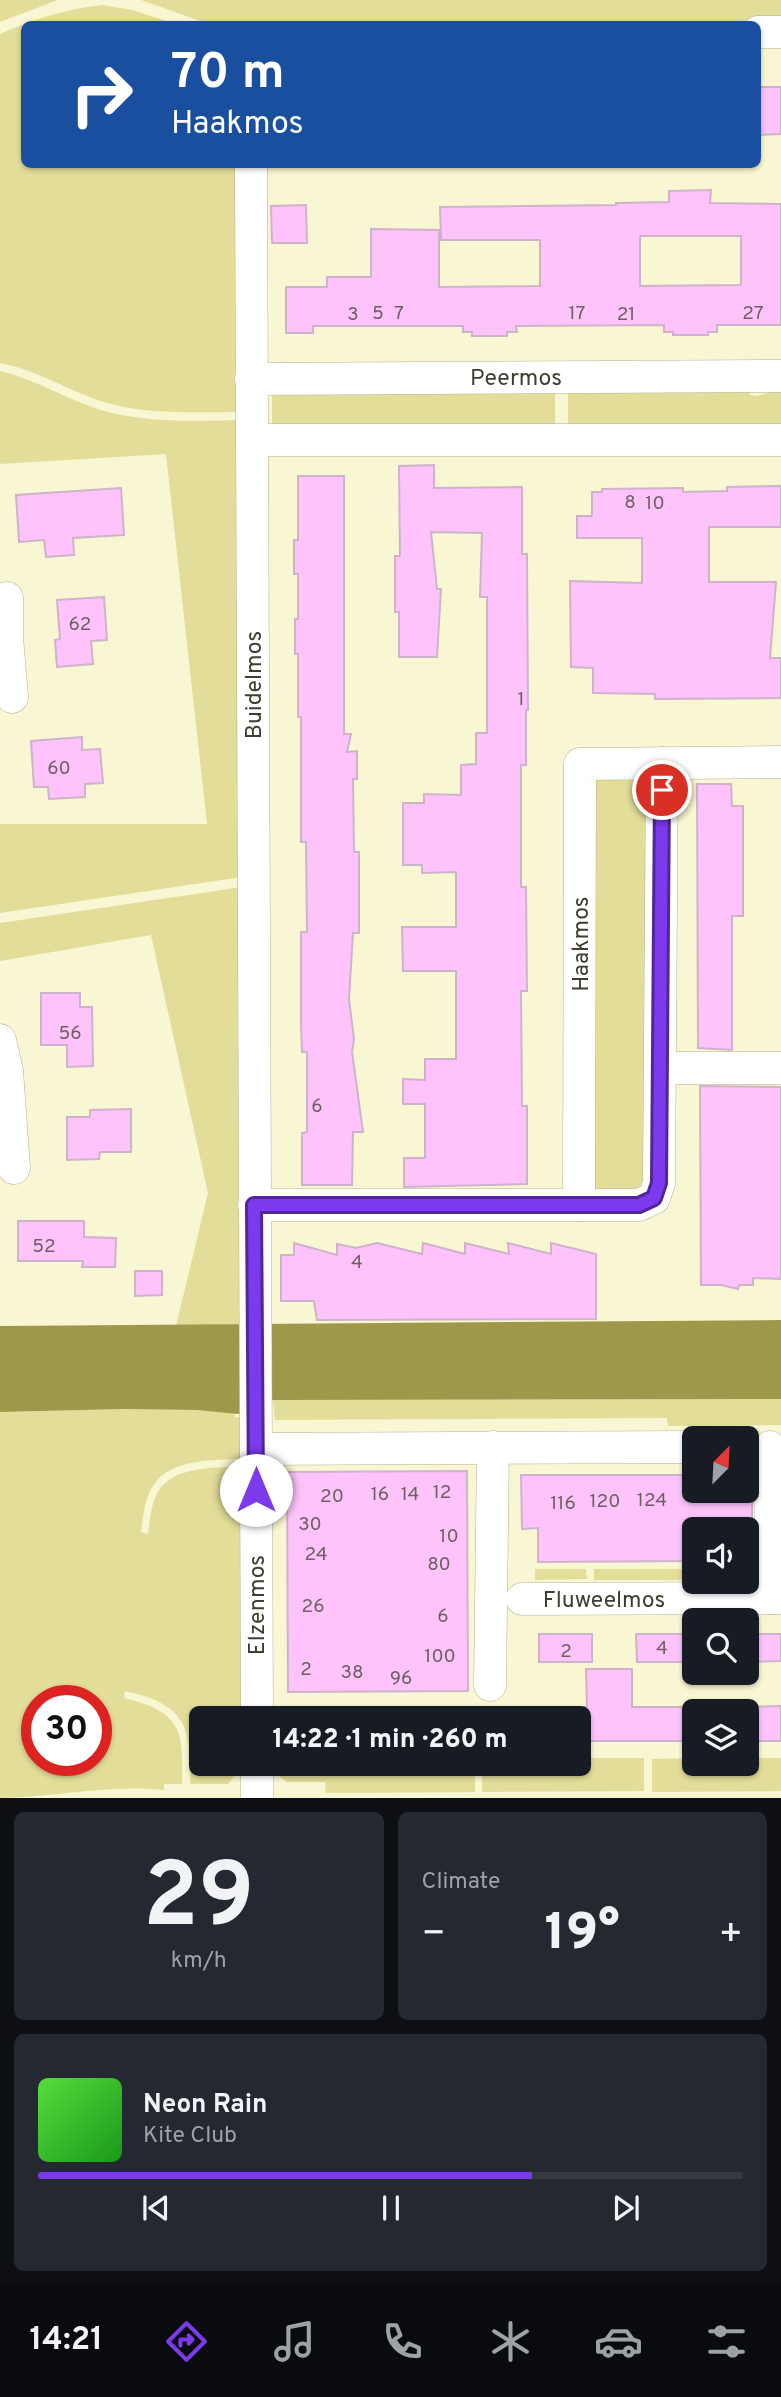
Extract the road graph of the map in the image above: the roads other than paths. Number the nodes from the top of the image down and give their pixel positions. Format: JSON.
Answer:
{"nodes":[{"id":1,"x":761,"y":32,"type":"edge"},
{"id":2,"x":781,"y":32,"type":"edge"},
{"id":3,"x":251,"y":168,"type":"edge"},
{"id":4,"x":781,"y":376,"type":"edge"},
{"id":5,"x":251,"y":379,"type":"junction"},
{"id":6,"x":252,"y":440,"type":"junction"},
{"id":7,"x":781,"y":440,"type":"edge"},
{"id":8,"x":7,"y":598,"type":"dead end"},
{"id":9,"x":3,"y":637,"type":"edge"},
{"id":10,"x":12,"y":697,"type":"dead end"},
{"id":11,"x":781,"y":762,"type":"edge"},
{"id":12,"x":662,"y":763,"type":"junction"},
{"id":13,"x":0,"y":1040,"type":"edge"},
{"id":14,"x":660,"y":1068,"type":"junction"},
{"id":15,"x":781,"y":1068,"type":"edge"},
{"id":16,"x":14,"y":1168,"type":"dead end"},
{"id":17,"x":254,"y":1205,"type":"junction"},
{"id":18,"x":579,"y":1205,"type":"junction"},
{"id":19,"x":493,"y":1447,"type":"junction"},
{"id":20,"x":682,"y":1447,"type":"edge"},
{"id":21,"x":766,"y":1447,"type":"edge"},
{"id":22,"x":256,"y":1449,"type":"junction"},
{"id":23,"x":776,"y":1598,"type":"edge"},
{"id":24,"x":522,"y":1600,"type":"dead end"},
{"id":25,"x":491,"y":1685,"type":"dead end"},
{"id":26,"x":257,"y":1706,"type":"edge"},
{"id":27,"x":257,"y":1776,"type":"edge"},
{"id":28,"x":257,"y":1798,"type":"edge"}],
"edges":[{"from":1,"to":2,"type":"street"},
{"from":3,"to":5,"type":"street","name":"Buidelmos"},
{"from":4,"to":5,"type":"street","name":"Peermos"},
{"from":5,"to":6,"type":"street","name":"Buidelmos"},
{"from":6,"to":7,"type":"street"},
{"from":6,"to":17,"type":"street","name":"Buidelmos"},
{"from":8,"to":9,"type":"street"},
{"from":9,"to":10,"type":"street"},
{"from":11,"to":12,"type":"street","name":"Haakmos"},
{"from":12,"to":14,"type":"street"},
{"from":12,"to":18,"type":"street","name":"Haakmos"},
{"from":13,"to":16,"type":"street"},
{"from":14,"to":15,"type":"street"},
{"from":14,"to":18,"type":"street"},
{"from":17,"to":18,"type":"street"},
{"from":17,"to":22,"type":"street","name":"Elzenmos"},
{"from":19,"to":20,"type":"street"},
{"from":19,"to":22,"type":"street"},
{"from":19,"to":25,"type":"street"},
{"from":21,"to":23,"type":"street","name":"Fluweelmos"},
{"from":22,"to":26,"type":"street","name":"Elzenmos"},
{"from":23,"to":24,"type":"street","name":"Fluweelmos"},
{"from":27,"to":28,"type":"street"}]}
